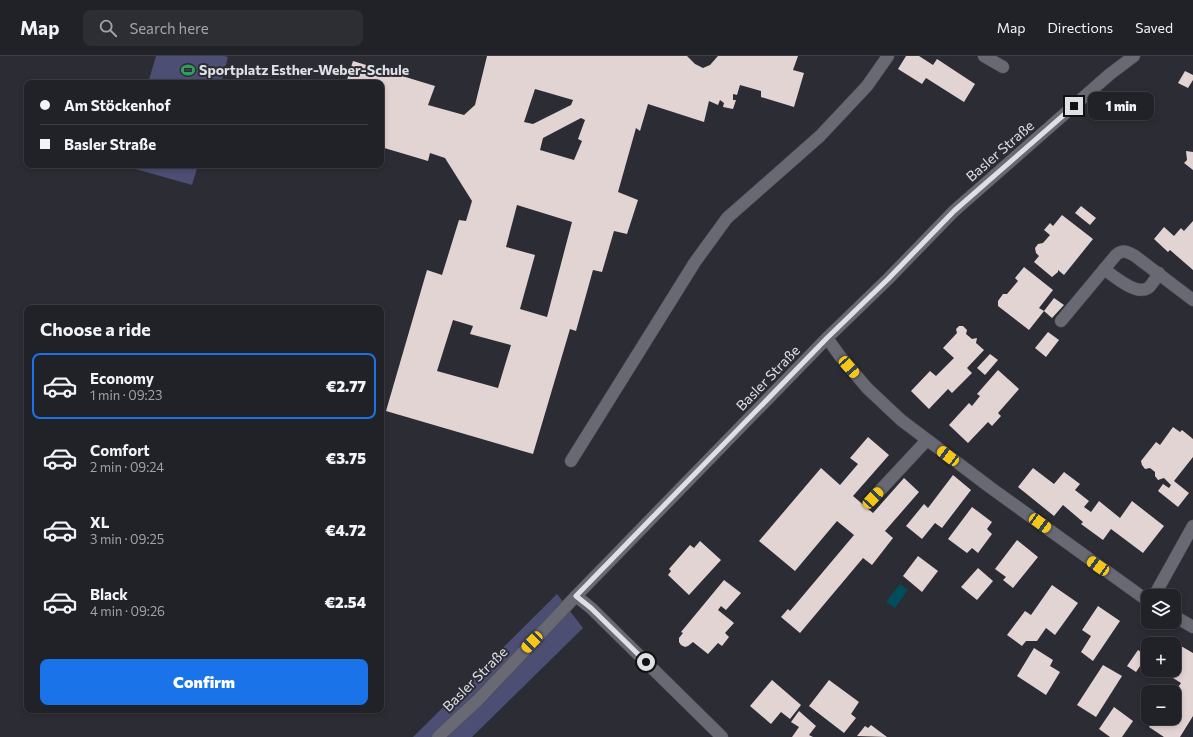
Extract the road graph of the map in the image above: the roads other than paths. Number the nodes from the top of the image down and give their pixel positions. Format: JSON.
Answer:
{"nodes":[{"id":1,"x":888,"y":56,"type":"edge"},
{"id":2,"x":984,"y":56,"type":"edge"},
{"id":3,"x":1134,"y":56,"type":"edge"},
{"id":4,"x":1003,"y":67,"type":"dead end"},
{"id":5,"x":1104,"y":269,"type":"junction"},
{"id":6,"x":1159,"y":273,"type":"junction"},
{"id":7,"x":1193,"y":300,"type":"edge"},
{"id":8,"x":1061,"y":321,"type":"dead end"},
{"id":9,"x":827,"y":338,"type":"junction"},
{"id":10,"x":927,"y":440,"type":"junction"},
{"id":11,"x":571,"y":461,"type":"dead end"},
{"id":12,"x":873,"y":498,"type":"dead end"},
{"id":13,"x":1193,"y":526,"type":"edge"},
{"id":14,"x":1158,"y":589,"type":"edge"},
{"id":15,"x":576,"y":596,"type":"junction"},
{"id":16,"x":1141,"y":596,"type":"edge"},
{"id":17,"x":1181,"y":620,"type":"edge"},
{"id":18,"x":1193,"y":627,"type":"edge"},
{"id":19,"x":438,"y":737,"type":"edge"},
{"id":20,"x":722,"y":737,"type":"edge"}],
"edges":[{"from":1,"to":11,"type":"street"},
{"from":2,"to":4,"type":"street"},
{"from":3,"to":9,"type":"street","name":"Basler Straße"},
{"from":5,"to":6,"type":"street"},
{"from":5,"to":6,"type":"street"},
{"from":5,"to":8,"type":"street"},
{"from":6,"to":7,"type":"street"},
{"from":9,"to":10,"type":"street"},
{"from":9,"to":15,"type":"street","name":"Basler Straße"},
{"from":10,"to":12,"type":"street"},
{"from":10,"to":16,"type":"street"},
{"from":13,"to":14,"type":"street"},
{"from":15,"to":19,"type":"street","name":"Basler Straße"},
{"from":15,"to":20,"type":"street"},
{"from":17,"to":18,"type":"street"}]}
